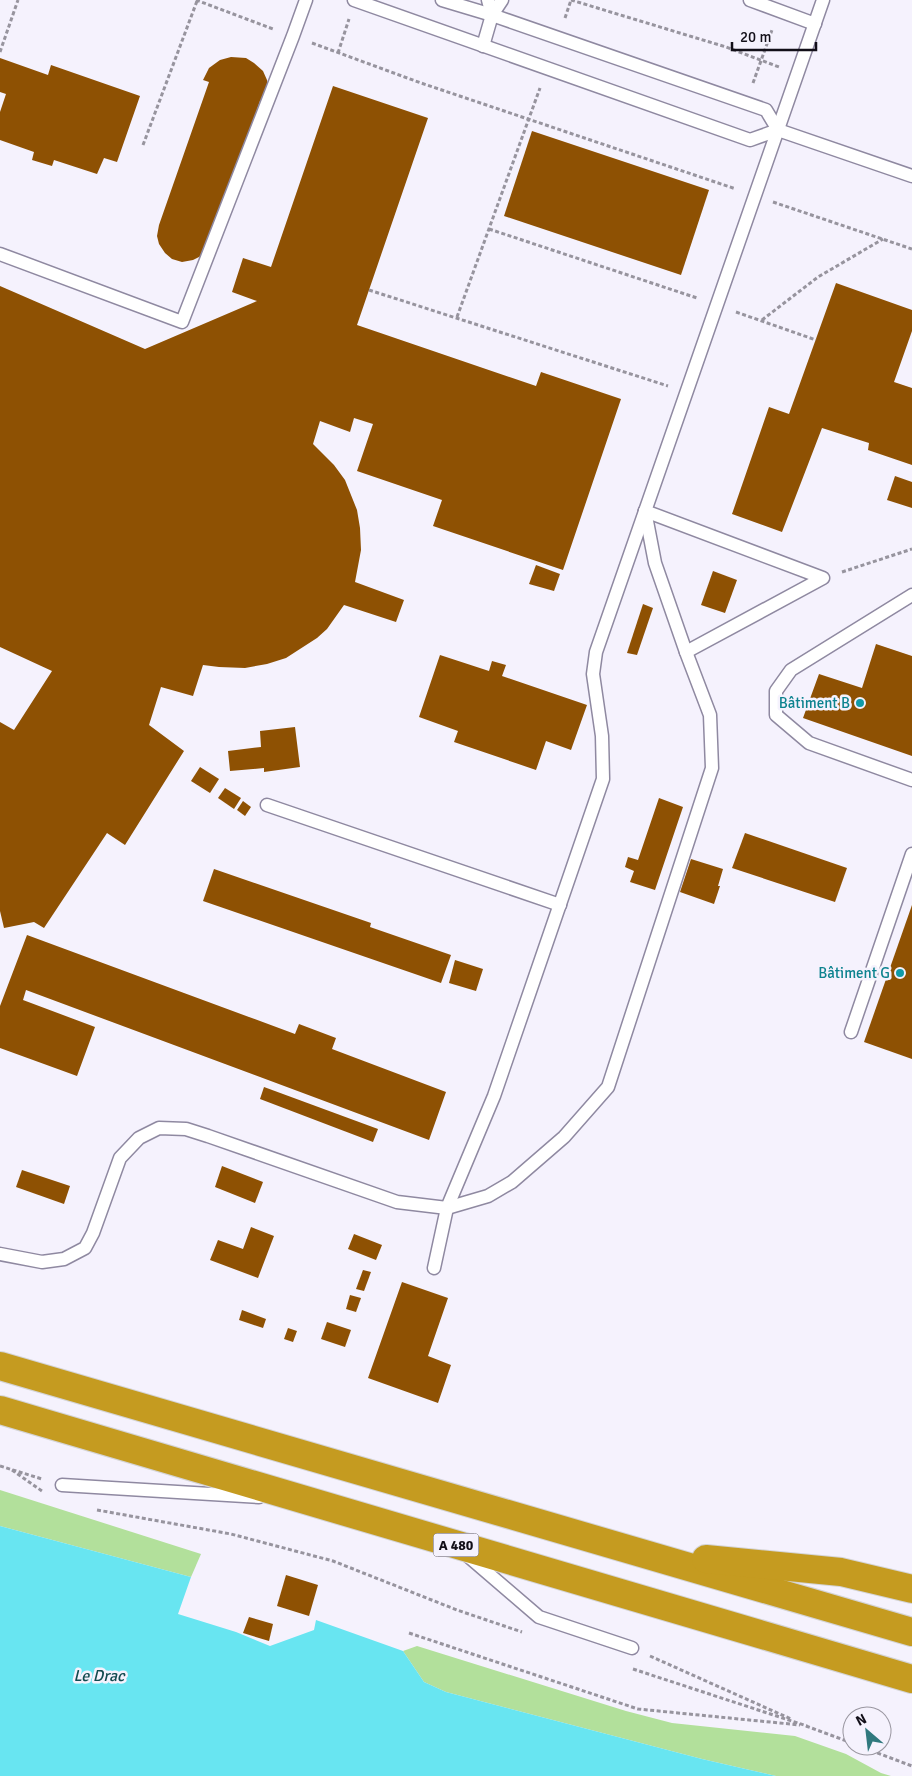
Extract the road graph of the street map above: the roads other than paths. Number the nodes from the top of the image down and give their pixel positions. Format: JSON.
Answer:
{"nodes":[{"id":1,"x":306,"y":0,"type":"edge"},
{"id":2,"x":354,"y":0,"type":"edge"},
{"id":3,"x":442,"y":0,"type":"edge"},
{"id":4,"x":488,"y":0,"type":"edge"},
{"id":5,"x":502,"y":0,"type":"edge"},
{"id":6,"x":750,"y":0,"type":"edge"},
{"id":7,"x":824,"y":0,"type":"edge"},
{"id":8,"x":492,"y":16,"type":"junction"},
{"id":9,"x":815,"y":24,"type":"junction"},
{"id":10,"x":483,"y":46,"type":"junction"},
{"id":11,"x":778,"y":130,"type":"junction"},
{"id":12,"x":912,"y":176,"type":"edge"},
{"id":13,"x":0,"y":254,"type":"edge"},
{"id":14,"x":645,"y":511,"type":"junction"},
{"id":15,"x":912,"y":595,"type":"edge"},
{"id":16,"x":686,"y":652,"type":"junction"},
{"id":17,"x":912,"y":780,"type":"edge"},
{"id":18,"x":267,"y":805,"type":"dead end"},
{"id":19,"x":912,"y":854,"type":"edge"},
{"id":20,"x":560,"y":905,"type":"junction"},
{"id":21,"x":851,"y":1032,"type":"dead end"},
{"id":22,"x":447,"y":1208,"type":"junction"},
{"id":23,"x":0,"y":1254,"type":"edge"},
{"id":24,"x":434,"y":1268,"type":"dead end"},
{"id":25,"x":0,"y":1366,"type":"edge"},
{"id":26,"x":0,"y":1410,"type":"edge"},
{"id":27,"x":62,"y":1485,"type":"road end"},
{"id":28,"x":304,"y":1500,"type":"junction"},
{"id":29,"x":454,"y":1544,"type":"junction"},
{"id":30,"x":642,"y":1552,"type":"junction"},
{"id":31,"x":912,"y":1589,"type":"edge"},
{"id":32,"x":912,"y":1632,"type":"edge"},
{"id":33,"x":632,"y":1648,"type":"road end"},
{"id":34,"x":912,"y":1679,"type":"edge"}],
"edges":[{"from":1,"to":13,"type":"lane"},
{"from":2,"to":10,"type":"lane"},
{"from":3,"to":8,"type":"lane"},
{"from":4,"to":8,"type":"lane"},
{"from":5,"to":8,"type":"lane"},
{"from":6,"to":9,"type":"lane"},
{"from":7,"to":9,"type":"lane"},
{"from":8,"to":10,"type":"lane"},
{"from":8,"to":11,"type":"lane"},
{"from":9,"to":11,"type":"lane"},
{"from":10,"to":11,"type":"lane"},
{"from":11,"to":12,"type":"lane"},
{"from":11,"to":14,"type":"lane"},
{"from":14,"to":16,"type":"lane"},
{"from":14,"to":16,"type":"lane"},
{"from":14,"to":20,"type":"lane"},
{"from":15,"to":17,"type":"lane"},
{"from":16,"to":22,"type":"lane"},
{"from":18,"to":20,"type":"lane"},
{"from":19,"to":21,"type":"lane"},
{"from":20,"to":22,"type":"lane"},
{"from":22,"to":23,"type":"lane"},
{"from":22,"to":24,"type":"lane"},
{"from":25,"to":30,"type":"highway"},
{"from":26,"to":28,"type":"highway","number":"A 480"},
{"from":27,"to":28,"type":"lane"},
{"from":28,"to":29,"type":"highway","number":"A 480"},
{"from":29,"to":33,"type":"lane"},
{"from":29,"to":34,"type":"highway","number":"A 480"},
{"from":30,"to":31,"type":"highway"},
{"from":30,"to":32,"type":"highway"}]}
